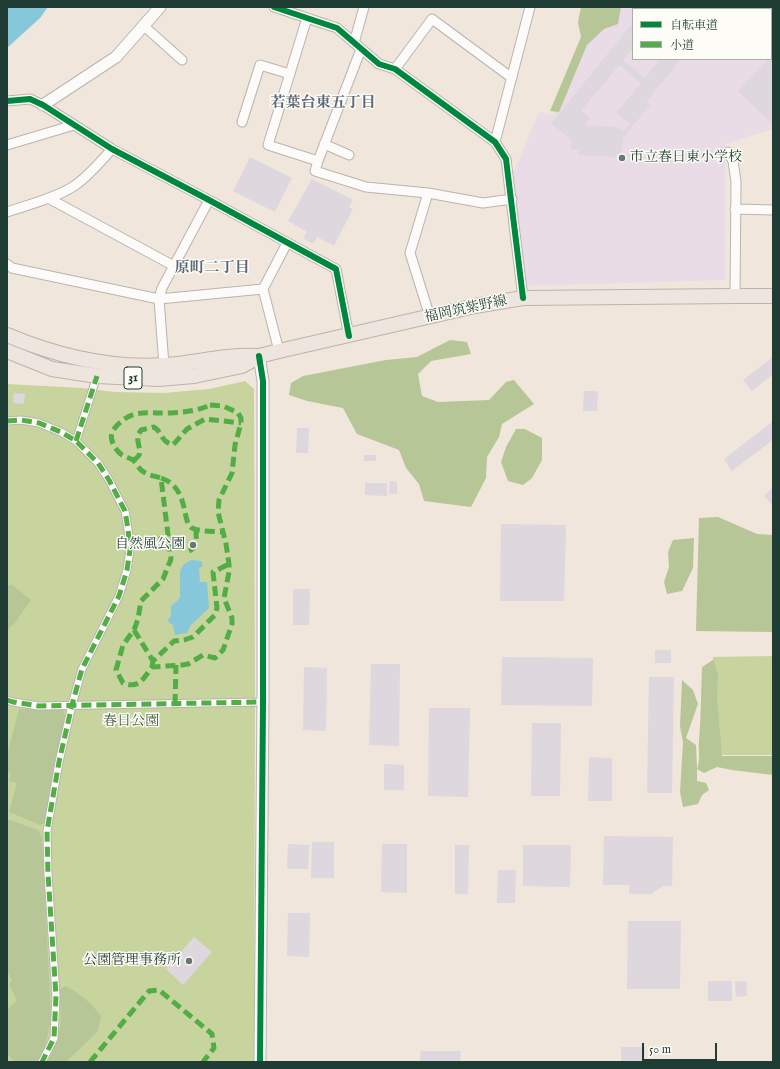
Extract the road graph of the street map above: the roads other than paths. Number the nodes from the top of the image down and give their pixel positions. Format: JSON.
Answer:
{"nodes":[{"id":1,"x":160,"y":7,"type":"edge"},
{"id":2,"x":274,"y":7,"type":"edge"},
{"id":3,"x":364,"y":7,"type":"edge"},
{"id":4,"x":530,"y":7,"type":"edge"},
{"id":5,"x":292,"y":10,"type":"edge"},
{"id":6,"x":307,"y":18,"type":"junction"},
{"id":7,"x":144,"y":26,"type":"junction"},
{"id":8,"x":358,"y":46,"type":"junction"},
{"id":9,"x":182,"y":60,"type":"dead end"},
{"id":10,"x":395,"y":69,"type":"junction"},
{"id":11,"x":290,"y":74,"type":"junction"},
{"id":12,"x":512,"y":78,"type":"junction"},
{"id":13,"x":7,"y":101,"type":"edge"},
{"id":14,"x":43,"y":105,"type":"junction"},
{"id":15,"x":242,"y":122,"type":"dead end"},
{"id":16,"x":74,"y":125,"type":"junction"},
{"id":17,"x":495,"y":142,"type":"junction"},
{"id":18,"x":324,"y":144,"type":"junction"},
{"id":19,"x":7,"y":145,"type":"edge"},
{"id":20,"x":112,"y":150,"type":"junction"},
{"id":21,"x":728,"y":152,"type":"dead end"},
{"id":22,"x":349,"y":155,"type":"dead end"},
{"id":23,"x":318,"y":161,"type":"junction"},
{"id":24,"x":428,"y":193,"type":"junction"},
{"id":25,"x":48,"y":198,"type":"junction"},
{"id":26,"x":512,"y":199,"type":"junction"},
{"id":27,"x":209,"y":200,"type":"junction"},
{"id":28,"x":735,"y":209,"type":"junction"},
{"id":29,"x":773,"y":210,"type":"edge"},
{"id":30,"x":7,"y":212,"type":"edge"},
{"id":31,"x":288,"y":243,"type":"junction"},
{"id":32,"x":7,"y":264,"type":"edge"},
{"id":33,"x":174,"y":266,"type":"junction"},
{"id":34,"x":263,"y":289,"type":"junction"},
{"id":35,"x":736,"y":296,"type":"junction"},
{"id":36,"x":773,"y":296,"type":"edge"},
{"id":37,"x":523,"y":298,"type":"junction"},
{"id":38,"x":159,"y":299,"type":"junction"},
{"id":39,"x":430,"y":317,"type":"junction"},
{"id":40,"x":7,"y":335,"type":"edge"},
{"id":41,"x":349,"y":336,"type":"junction"},
{"id":42,"x":7,"y":351,"type":"edge"},
{"id":43,"x":279,"y":351,"type":"junction"},
{"id":44,"x":259,"y":356,"type":"junction"},
{"id":45,"x":164,"y":365,"type":"junction"},
{"id":46,"x":97,"y":376,"type":"junction"},
{"id":47,"x":7,"y":420,"type":"edge"},
{"id":48,"x":76,"y":441,"type":"junction"},
{"id":49,"x":7,"y":700,"type":"edge"},
{"id":50,"x":263,"y":702,"type":"junction"},
{"id":51,"x":72,"y":705,"type":"junction"},
{"id":52,"x":42,"y":1062,"type":"edge"},
{"id":53,"x":260,"y":1062,"type":"edge"}],
"edges":[{"from":1,"to":7,"type":"street"},
{"from":2,"to":5,"type":"street"},
{"from":3,"to":8,"type":"street"},
{"from":4,"to":12,"type":"street"},
{"from":5,"to":6,"type":"street"},
{"from":6,"to":8,"type":"street"},
{"from":6,"to":11,"type":"street"},
{"from":7,"to":9,"type":"street"},
{"from":7,"to":14,"type":"street"},
{"from":8,"to":10,"type":"street"},
{"from":8,"to":18,"type":"street"},
{"from":10,"to":12,"type":"street"},
{"from":10,"to":17,"type":"street"},
{"from":11,"to":15,"type":"street"},
{"from":11,"to":23,"type":"street"},
{"from":12,"to":17,"type":"street"},
{"from":13,"to":14,"type":"street"},
{"from":14,"to":16,"type":"street"},
{"from":16,"to":19,"type":"street"},
{"from":16,"to":20,"type":"street"},
{"from":17,"to":26,"type":"street"},
{"from":18,"to":22,"type":"street"},
{"from":18,"to":23,"type":"street"},
{"from":20,"to":25,"type":"street"},
{"from":20,"to":27,"type":"street"},
{"from":21,"to":28,"type":"street"},
{"from":23,"to":24,"type":"street"},
{"from":24,"to":26,"type":"street"},
{"from":24,"to":39,"type":"street"},
{"from":25,"to":30,"type":"street"},
{"from":25,"to":33,"type":"street"},
{"from":26,"to":37,"type":"street"},
{"from":27,"to":31,"type":"street"},
{"from":27,"to":33,"type":"street"},
{"from":28,"to":29,"type":"street"},
{"from":28,"to":35,"type":"street"},
{"from":31,"to":34,"type":"street"},
{"from":31,"to":41,"type":"street"},
{"from":32,"to":38,"type":"street"},
{"from":33,"to":38,"type":"street"},
{"from":34,"to":38,"type":"street"},
{"from":34,"to":43,"type":"street"},
{"from":35,"to":36,"type":"main road","name":"福岡筑紫野線","number":"31"},
{"from":35,"to":37,"type":"main road","name":"福岡筑紫野線","number":"31"},
{"from":37,"to":39,"type":"main road","name":"福岡筑紫野線","number":"31"},
{"from":38,"to":45,"type":"street"},
{"from":39,"to":41,"type":"main road","name":"福岡筑紫野線","number":"31"},
{"from":40,"to":45,"type":"main road","name":"福岡筑紫野線","number":"31"},
{"from":41,"to":43,"type":"main road","name":"福岡筑紫野線","number":"31"},
{"from":42,"to":46,"type":"main road","name":"福岡筑紫野線","number":"31"},
{"from":43,"to":44,"type":"main road","name":"福岡筑紫野線","number":"31"},
{"from":44,"to":45,"type":"main road","name":"福岡筑紫野線","number":"31"},
{"from":44,"to":46,"type":"main road","name":"福岡筑紫野線","number":"31"},
{"from":44,"to":50,"type":"street"},
{"from":46,"to":48,"type":"street"},
{"from":47,"to":48,"type":"street"},
{"from":48,"to":51,"type":"street"},
{"from":49,"to":51,"type":"street"},
{"from":50,"to":51,"type":"street"},
{"from":50,"to":53,"type":"street"},
{"from":51,"to":52,"type":"street"}]}
